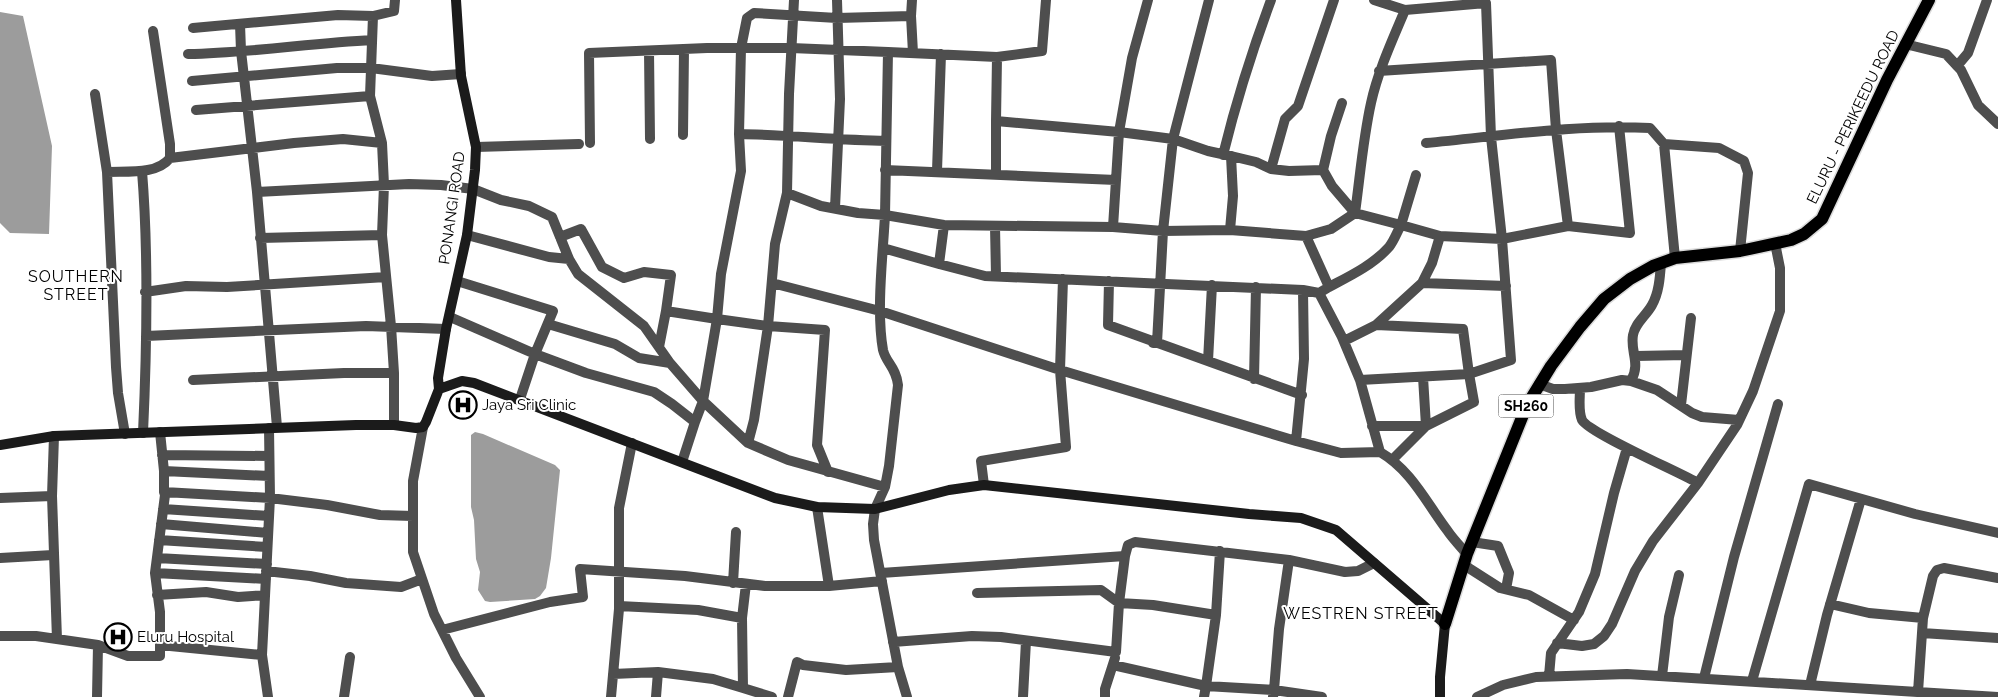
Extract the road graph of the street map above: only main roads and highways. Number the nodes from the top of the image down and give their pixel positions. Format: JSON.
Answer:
{"nodes":[{"id":1,"x":456,"y":0,"type":"edge"},
{"id":2,"x":1928,"y":0,"type":"edge"},
{"id":3,"x":439,"y":389,"type":"junction"},
{"id":4,"x":0,"y":445,"type":"edge"},
{"id":5,"x":1445,"y":624,"type":"junction"},
{"id":6,"x":1440,"y":697,"type":"edge"}],
"edges":[{"from":1,"to":3,"type":"main road","name":"PONANGI ROAD"},
{"from":2,"to":5,"type":"main road","name":"ELURU - PERIKEEDU ROAD","number":"SH260"},
{"from":3,"to":4,"type":"main road"},
{"from":3,"to":5,"type":"main road"},
{"from":5,"to":6,"type":"main road"}]}
